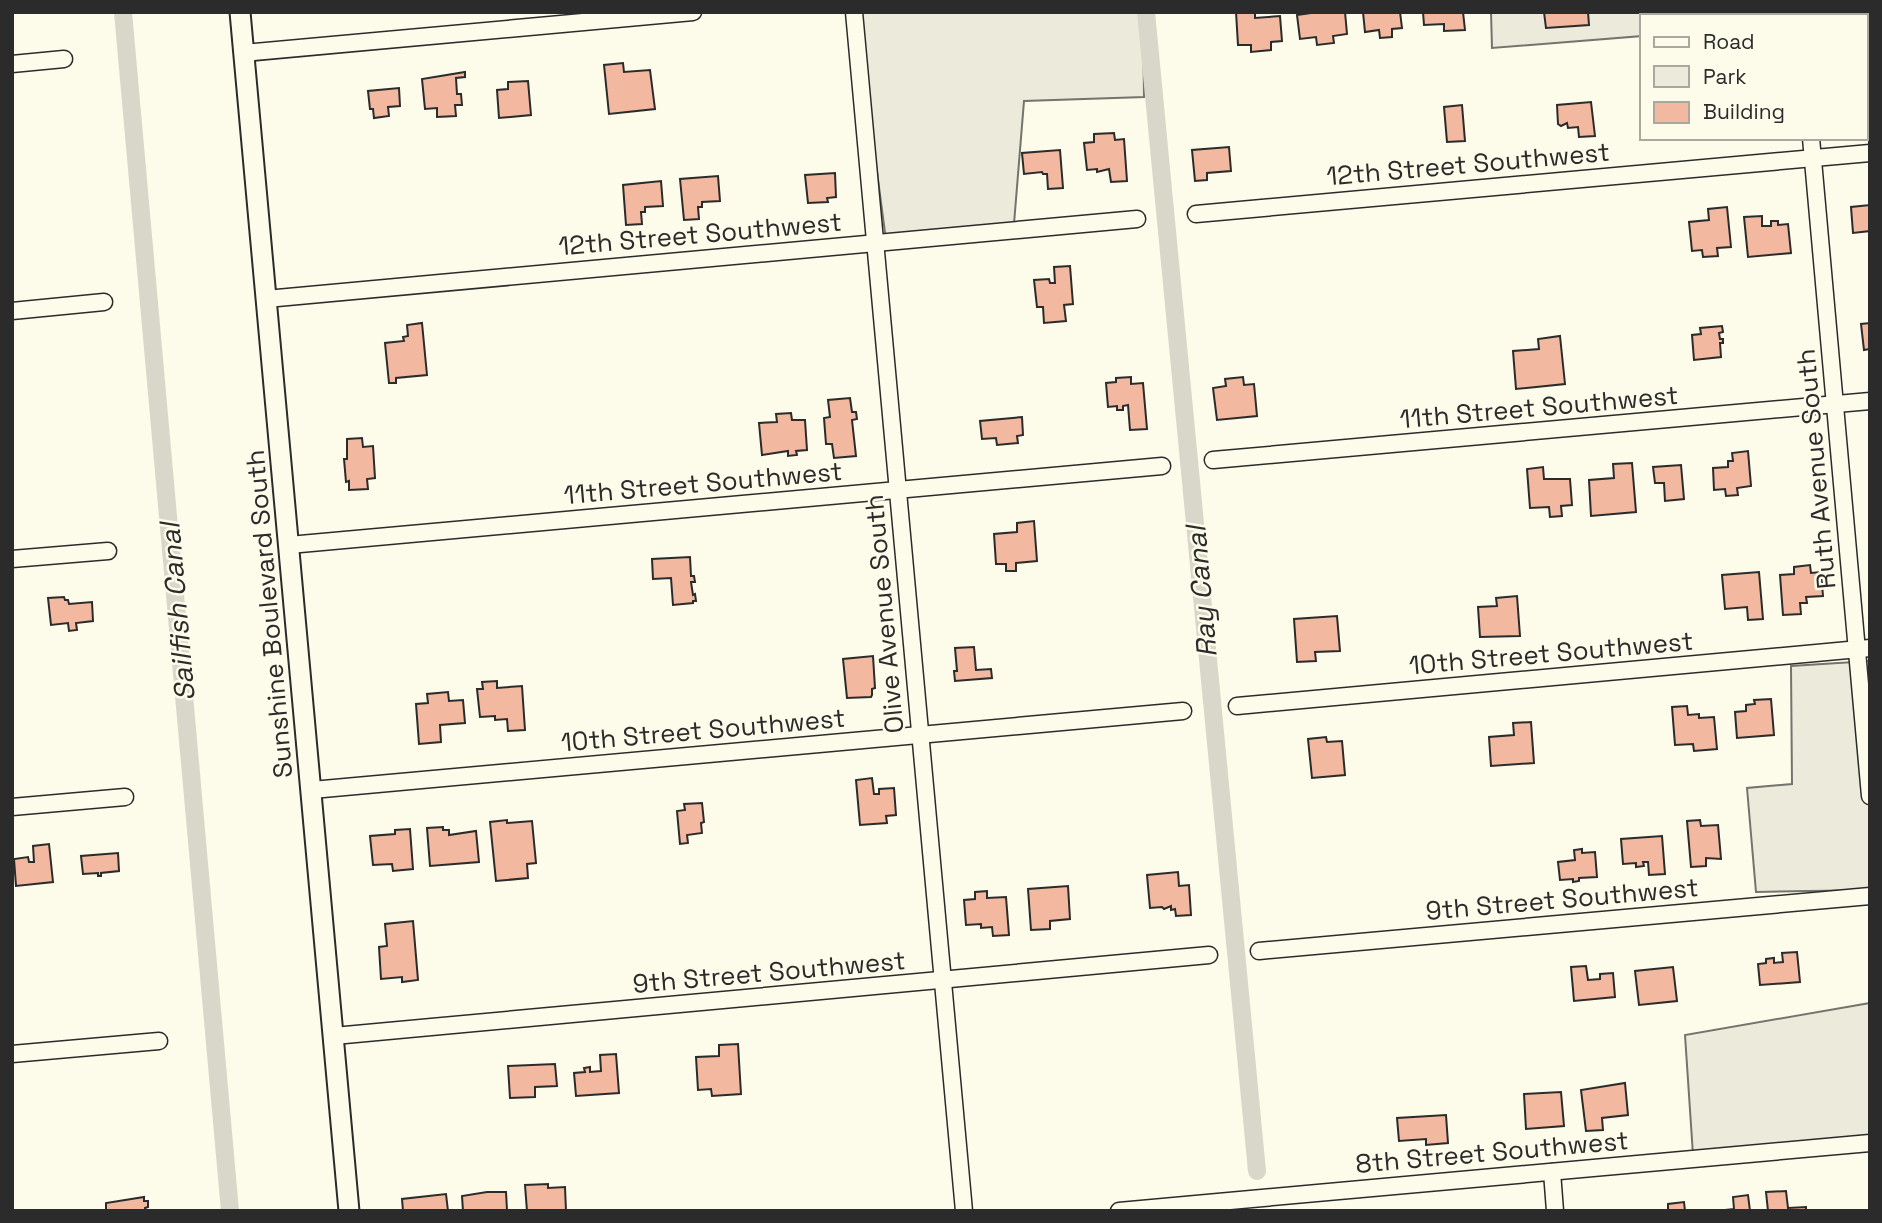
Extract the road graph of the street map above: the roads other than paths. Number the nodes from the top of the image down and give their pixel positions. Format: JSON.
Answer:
{"nodes":[{"id":1,"x":240,"y":12,"type":"edge"},
{"id":2,"x":693,"y":12,"type":"edge"},
{"id":3,"x":854,"y":12,"type":"edge"},
{"id":4,"x":244,"y":52,"type":"junction"},
{"id":5,"x":64,"y":59,"type":"dead end"},
{"id":6,"x":12,"y":64,"type":"edge"},
{"id":7,"x":1811,"y":140,"type":"edge"},
{"id":8,"x":1870,"y":153,"type":"edge"},
{"id":9,"x":1813,"y":158,"type":"junction"},
{"id":10,"x":1196,"y":214,"type":"dead end"},
{"id":11,"x":1137,"y":219,"type":"dead end"},
{"id":12,"x":874,"y":243,"type":"junction"},
{"id":13,"x":267,"y":299,"type":"junction"},
{"id":14,"x":104,"y":302,"type":"dead end"},
{"id":15,"x":12,"y":311,"type":"edge"},
{"id":16,"x":1870,"y":401,"type":"edge"},
{"id":17,"x":1835,"y":404,"type":"junction"},
{"id":18,"x":1213,"y":460,"type":"dead end"},
{"id":19,"x":1162,"y":466,"type":"dead end"},
{"id":20,"x":897,"y":490,"type":"junction"},
{"id":21,"x":289,"y":545,"type":"junction"},
{"id":22,"x":108,"y":551,"type":"dead end"},
{"id":23,"x":12,"y":559,"type":"edge"},
{"id":24,"x":1863,"y":648,"type":"edge"},
{"id":25,"x":1237,"y":706,"type":"dead end"},
{"id":26,"x":1183,"y":711,"type":"dead end"},
{"id":27,"x":920,"y":734,"type":"junction"},
{"id":28,"x":312,"y":790,"type":"junction"},
{"id":29,"x":1870,"y":796,"type":"edge"},
{"id":30,"x":125,"y":797,"type":"dead end"},
{"id":31,"x":12,"y":807,"type":"edge"},
{"id":32,"x":1870,"y":896,"type":"edge"},
{"id":33,"x":1259,"y":951,"type":"dead end"},
{"id":34,"x":1209,"y":955,"type":"dead end"},
{"id":35,"x":942,"y":981,"type":"junction"},
{"id":36,"x":334,"y":1036,"type":"junction"},
{"id":37,"x":159,"y":1041,"type":"dead end"},
{"id":38,"x":12,"y":1054,"type":"edge"},
{"id":39,"x":1870,"y":1143,"type":"edge"},
{"id":40,"x":1552,"y":1171,"type":"junction"},
{"id":41,"x":349,"y":1211,"type":"edge"},
{"id":42,"x":964,"y":1211,"type":"edge"},
{"id":43,"x":1119,"y":1211,"type":"edge"},
{"id":44,"x":1555,"y":1211,"type":"edge"}],
"edges":[{"from":1,"to":4,"type":"street","name":"Sunshine Boulevard South"},
{"from":2,"to":4,"type":"street"},
{"from":3,"to":12,"type":"street","name":"Olive Avenue South"},
{"from":4,"to":13,"type":"street","name":"Sunshine Boulevard South"},
{"from":5,"to":6,"type":"street"},
{"from":7,"to":9,"type":"street","name":"Ruth Avenue South"},
{"from":8,"to":9,"type":"street","name":"12th Street Southwest"},
{"from":9,"to":10,"type":"street","name":"12th Street Southwest"},
{"from":9,"to":17,"type":"street","name":"Ruth Avenue South"},
{"from":11,"to":12,"type":"street","name":"12th Street Southwest"},
{"from":12,"to":13,"type":"street","name":"12th Street Southwest"},
{"from":12,"to":20,"type":"street","name":"Olive Avenue South"},
{"from":13,"to":21,"type":"street","name":"Sunshine Boulevard South"},
{"from":14,"to":15,"type":"street"},
{"from":16,"to":17,"type":"street","name":"11th Street Southwest"},
{"from":17,"to":18,"type":"street","name":"11th Street Southwest"},
{"from":17,"to":24,"type":"street","name":"Ruth Avenue South"},
{"from":19,"to":20,"type":"street","name":"11th Street Southwest"},
{"from":20,"to":21,"type":"street","name":"11th Street Southwest"},
{"from":20,"to":27,"type":"street","name":"Olive Avenue South"},
{"from":21,"to":28,"type":"street","name":"Sunshine Boulevard South"},
{"from":22,"to":23,"type":"street"},
{"from":24,"to":25,"type":"street","name":"10th Street Southwest"},
{"from":24,"to":29,"type":"street","name":"Ruth Avenue South"},
{"from":26,"to":27,"type":"street","name":"10th Street Southwest"},
{"from":27,"to":28,"type":"street","name":"10th Street Southwest"},
{"from":27,"to":35,"type":"street","name":"Olive Avenue South"},
{"from":28,"to":36,"type":"street","name":"Sunshine Boulevard South"},
{"from":30,"to":31,"type":"street"},
{"from":32,"to":33,"type":"street","name":"9th Street Southwest"},
{"from":34,"to":35,"type":"street","name":"9th Street Southwest"},
{"from":35,"to":36,"type":"street","name":"9th Street Southwest"},
{"from":35,"to":42,"type":"street","name":"Olive Avenue South"},
{"from":36,"to":41,"type":"street","name":"Sunshine Boulevard South"},
{"from":37,"to":38,"type":"street"},
{"from":39,"to":40,"type":"street","name":"8th Street Southwest"},
{"from":40,"to":43,"type":"street","name":"8th Street Southwest"},
{"from":40,"to":44,"type":"street"}]}
